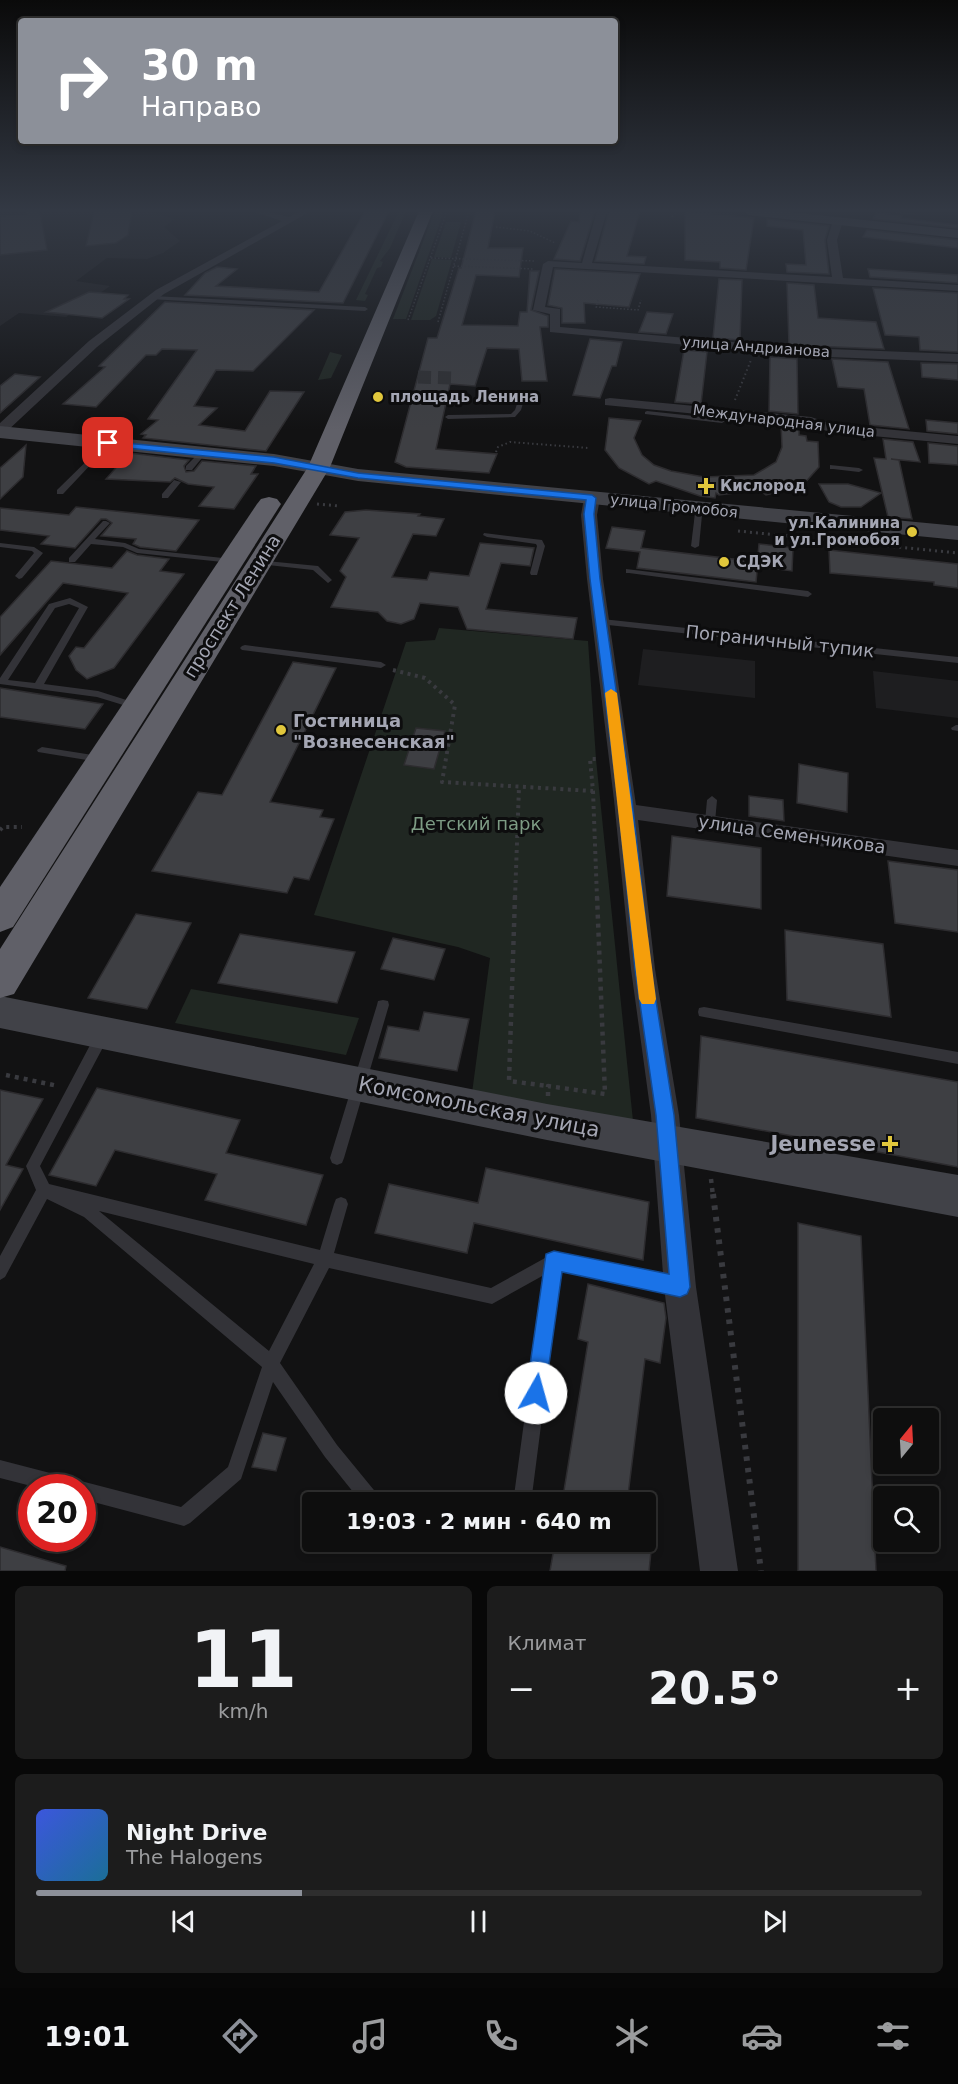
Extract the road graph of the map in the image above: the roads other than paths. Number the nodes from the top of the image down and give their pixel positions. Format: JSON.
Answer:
{"nodes":[{"id":1,"x":171,"y":284,"type":"edge"},
{"id":2,"x":390,"y":284,"type":"edge"},
{"id":3,"x":544,"y":284,"type":"edge"},
{"id":4,"x":895,"y":284,"type":"edge"},
{"id":5,"x":958,"y":288,"type":"edge"},
{"id":6,"x":152,"y":298,"type":"junction"},
{"id":7,"x":368,"y":304,"type":"joint"},
{"id":8,"x":356,"y":330,"type":"dead end"},
{"id":9,"x":958,"y":358,"type":"edge"},
{"id":10,"x":523,"y":393,"type":"dead end"},
{"id":11,"x":610,"y":402,"type":"dead end"},
{"id":12,"x":448,"y":417,"type":"dead end"},
{"id":13,"x":0,"y":431,"type":"edge"},
{"id":14,"x":958,"y":440,"type":"edge"},
{"id":15,"x":108,"y":443,"type":"junction"},
{"id":16,"x":307,"y":458,"type":"junction"},
{"id":17,"x":833,"y":467,"type":"dead end"},
{"id":18,"x":859,"y":470,"type":"dead end"},
{"id":19,"x":355,"y":481,"type":"junction"},
{"id":20,"x":177,"y":482,"type":"dead end"},
{"id":21,"x":60,"y":492,"type":"dead end"},
{"id":22,"x":165,"y":496,"type":"dead end"},
{"id":23,"x":306,"y":501,"type":"junction"},
{"id":24,"x":591,"y":501,"type":"junction"},
{"id":25,"x":698,"y":515,"type":"junction"},
{"id":26,"x":106,"y":523,"type":"dead end"},
{"id":27,"x":958,"y":533,"type":"edge"},
{"id":28,"x":487,"y":535,"type":"dead end"},
{"id":29,"x":0,"y":538,"type":"edge"},
{"id":30,"x":958,"y":540,"type":"edge"},
{"id":31,"x":90,"y":541,"type":"junction"},
{"id":32,"x":0,"y":545,"type":"edge"},
{"id":33,"x":695,"y":546,"type":"dead end"},
{"id":34,"x":72,"y":560,"type":"dead end"},
{"id":35,"x":246,"y":561,"type":"junction"},
{"id":36,"x":629,"y":571,"type":"dead end"},
{"id":37,"x":534,"y":573,"type":"dead end"},
{"id":38,"x":19,"y":576,"type":"dead end"},
{"id":39,"x":328,"y":580,"type":"dead end"},
{"id":40,"x":808,"y":594,"type":"dead end"},
{"id":41,"x":602,"y":622,"type":"junction"},
{"id":42,"x":245,"y":648,"type":"dead end"},
{"id":43,"x":958,"y":660,"type":"edge"},
{"id":44,"x":384,"y":667,"type":"road end"},
{"id":45,"x":38,"y":686,"type":"junction"},
{"id":46,"x":136,"y":706,"type":"junction"},
{"id":47,"x":42,"y":750,"type":"dead end"},
{"id":48,"x":102,"y":759,"type":"junction"},
{"id":49,"x":712,"y":800,"type":"dead end"},
{"id":50,"x":626,"y":811,"type":"junction"},
{"id":51,"x":710,"y":822,"type":"junction"},
{"id":52,"x":958,"y":858,"type":"edge"},
{"id":53,"x":0,"y":917,"type":"edge"},
{"id":54,"x":0,"y":982,"type":"edge"},
{"id":55,"x":383,"y":1005,"type":"dead end"},
{"id":56,"x":0,"y":1012,"type":"edge"},
{"id":57,"x":704,"y":1012,"type":"dead end"},
{"id":58,"x":104,"y":1033,"type":"junction"},
{"id":59,"x":958,"y":1058,"type":"edge"},
{"id":60,"x":359,"y":1082,"type":"junction"},
{"id":61,"x":667,"y":1142,"type":"junction"},
{"id":62,"x":337,"y":1158,"type":"dead end"},
{"id":63,"x":44,"y":1190,"type":"junction"},
{"id":64,"x":958,"y":1196,"type":"edge"},
{"id":65,"x":341,"y":1204,"type":"dead end"},
{"id":66,"x":325,"y":1259,"type":"junction"},
{"id":67,"x":554,"y":1261,"type":"junction"},
{"id":68,"x":0,"y":1272,"type":"edge"},
{"id":69,"x":680,"y":1287,"type":"junction"},
{"id":70,"x":271,"y":1364,"type":"junction"},
{"id":71,"x":0,"y":1469,"type":"edge"},
{"id":72,"x":19,"y":1474,"type":"edge"},
{"id":73,"x":365,"y":1492,"type":"edge"},
{"id":74,"x":523,"y":1492,"type":"edge"},
{"id":75,"x":96,"y":1494,"type":"edge"},
{"id":76,"x":719,"y":1571,"type":"edge"}],
"edges":[{"from":1,"to":6,"type":"street"},
{"from":2,"to":16,"type":"highway","name":"проспект Ленина"},
{"from":3,"to":9,"type":"street","name":"улица Андрианова"},
{"from":4,"to":5,"type":"street"},
{"from":6,"to":7,"type":"lane"},
{"from":6,"to":13,"type":"street"},
{"from":7,"to":8,"type":"highway"},
{"from":10,"to":12,"type":"lane"},
{"from":11,"to":14,"type":"street","name":"Международная улица"},
{"from":13,"to":15,"type":"main road","name":"улица Громобоя"},
{"from":15,"to":16,"type":"main road","name":"улица Громобоя"},
{"from":15,"to":21,"type":"lane"},
{"from":16,"to":19,"type":"main road","name":"улица Громобоя"},
{"from":16,"to":23,"type":"highway","name":"проспект Ленина"},
{"from":16,"to":24,"type":"main road","name":"улица Громобоя"},
{"from":16,"to":35,"type":"highway","name":"проспект Ленина"},
{"from":17,"to":18,"type":"lane"},
{"from":19,"to":23,"type":"main road","name":"улица Громобоя"},
{"from":19,"to":24,"type":"main road","name":"улица Громобоя"},
{"from":20,"to":22,"type":"lane"},
{"from":23,"to":35,"type":"highway","name":"проспект Ленина"},
{"from":24,"to":25,"type":"main road","name":"улица Громобоя"},
{"from":24,"to":27,"type":"main road","name":"улица Громобоя"},
{"from":24,"to":41,"type":"street"},
{"from":25,"to":30,"type":"main road","name":"улица Громобоя"},
{"from":25,"to":33,"type":"lane"},
{"from":26,"to":31,"type":"lane"},
{"from":28,"to":37,"type":"lane"},
{"from":29,"to":32,"type":"lane"},
{"from":31,"to":34,"type":"lane"},
{"from":31,"to":35,"type":"lane"},
{"from":32,"to":38,"type":"lane"},
{"from":35,"to":39,"type":"lane"},
{"from":35,"to":46,"type":"highway","name":"проспект Ленина"},
{"from":35,"to":54,"type":"highway","name":"проспект Ленина"},
{"from":36,"to":40,"type":"lane"},
{"from":41,"to":43,"type":"lane","name":"Пограничный тупик"},
{"from":41,"to":50,"type":"street"},
{"from":42,"to":44,"type":"lane"},
{"from":45,"to":45,"type":"lane"},
{"from":45,"to":46,"type":"lane"},
{"from":46,"to":48,"type":"highway","name":"проспект Ленина"},
{"from":47,"to":48,"type":"lane"},
{"from":48,"to":53,"type":"highway","name":"проспект Ленина"},
{"from":49,"to":51,"type":"lane"},
{"from":50,"to":51,"type":"street","name":"улица Семенчикова"},
{"from":50,"to":61,"type":"street"},
{"from":51,"to":52,"type":"street","name":"улица Семенчикова"},
{"from":55,"to":60,"type":"lane"},
{"from":56,"to":58,"type":"main road","name":"Комсомольская улица"},
{"from":57,"to":59,"type":"lane"},
{"from":58,"to":60,"type":"main road","name":"Комсомольская улица"},
{"from":58,"to":63,"type":"lane"},
{"from":60,"to":61,"type":"main road","name":"Комсомольская улица"},
{"from":60,"to":62,"type":"lane"},
{"from":61,"to":64,"type":"main road","name":"Комсомольская улица"},
{"from":61,"to":69,"type":"street"},
{"from":63,"to":66,"type":"lane"},
{"from":63,"to":68,"type":"lane"},
{"from":63,"to":70,"type":"lane"},
{"from":65,"to":66,"type":"lane"},
{"from":66,"to":67,"type":"lane"},
{"from":66,"to":70,"type":"lane"},
{"from":67,"to":69,"type":"lane"},
{"from":67,"to":74,"type":"lane"},
{"from":69,"to":76,"type":"street"},
{"from":70,"to":73,"type":"lane"},
{"from":70,"to":75,"type":"lane"},
{"from":71,"to":72,"type":"lane"}]}
